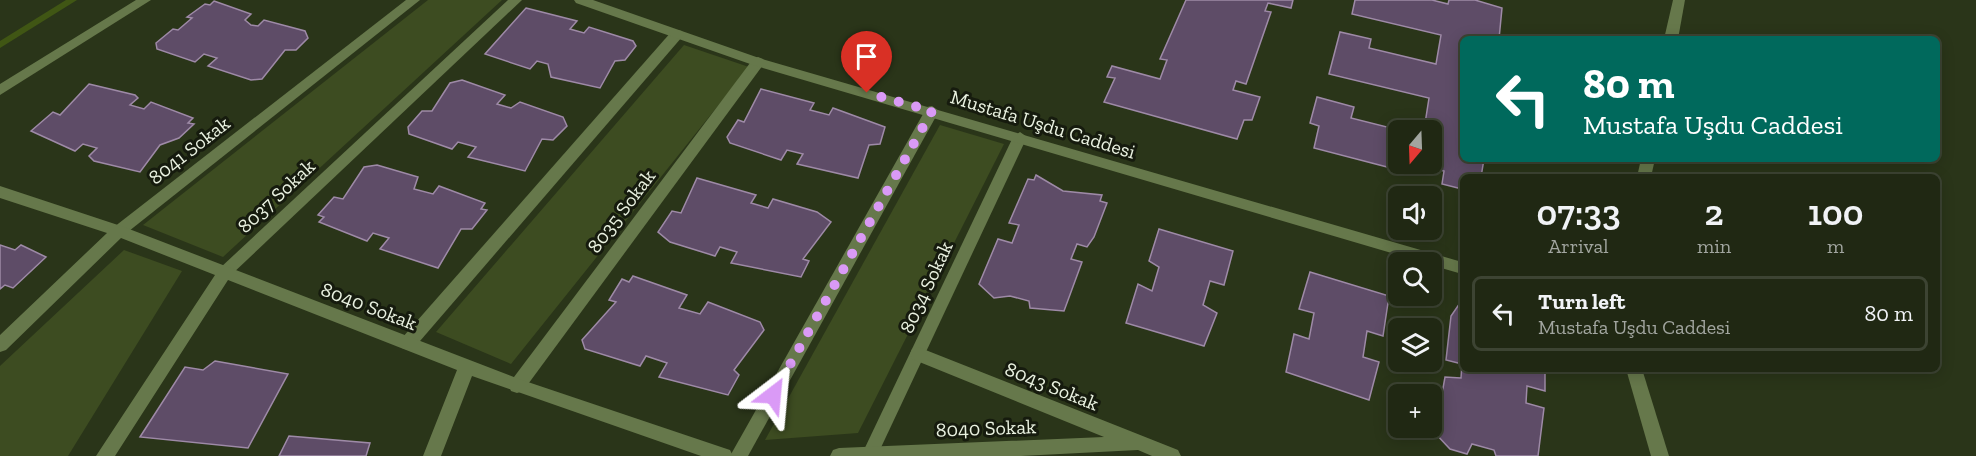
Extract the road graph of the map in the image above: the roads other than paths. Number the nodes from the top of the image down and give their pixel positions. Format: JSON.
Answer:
{"nodes":[{"id":1,"x":145,"y":0,"type":"edge"},
{"id":2,"x":414,"y":0,"type":"edge"},
{"id":3,"x":516,"y":0,"type":"edge"},
{"id":4,"x":580,"y":0,"type":"edge"},
{"id":5,"x":1679,"y":0,"type":"edge"},
{"id":6,"x":677,"y":34,"type":"junction"},
{"id":7,"x":1672,"y":36,"type":"edge"},
{"id":8,"x":758,"y":62,"type":"junction"},
{"id":9,"x":0,"y":90,"type":"edge"},
{"id":10,"x":932,"y":111,"type":"junction"},
{"id":11,"x":1020,"y":137,"type":"junction"},
{"id":12,"x":0,"y":192,"type":"edge"},
{"id":13,"x":119,"y":231,"type":"junction"},
{"id":14,"x":1460,"y":267,"type":"edge"},
{"id":15,"x":225,"y":272,"type":"junction"},
{"id":16,"x":408,"y":343,"type":"junction"},
{"id":17,"x":0,"y":345,"type":"edge"},
{"id":18,"x":918,"y":354,"type":"junction"},
{"id":19,"x":467,"y":366,"type":"junction"},
{"id":20,"x":1635,"y":372,"type":"edge"},
{"id":21,"x":517,"y":386,"type":"junction"},
{"id":22,"x":1136,"y":450,"type":"edge"},
{"id":23,"x":869,"y":454,"type":"junction"},
{"id":24,"x":105,"y":456,"type":"edge"},
{"id":25,"x":432,"y":456,"type":"edge"},
{"id":26,"x":724,"y":456,"type":"edge"},
{"id":27,"x":739,"y":456,"type":"edge"},
{"id":28,"x":839,"y":456,"type":"edge"},
{"id":29,"x":1172,"y":456,"type":"edge"},
{"id":30,"x":1660,"y":456,"type":"edge"}],
"edges":[{"from":1,"to":9,"type":"street"},
{"from":2,"to":13,"type":"street","name":"8041 Sokak"},
{"from":3,"to":15,"type":"street","name":"8037 Sokak"},
{"from":4,"to":6,"type":"street","name":"Mustafa Uşdu Caddesi"},
{"from":5,"to":7,"type":"street"},
{"from":6,"to":8,"type":"street","name":"Mustafa Uşdu Caddesi"},
{"from":6,"to":16,"type":"street"},
{"from":8,"to":10,"type":"street","name":"Mustafa Uşdu Caddesi"},
{"from":8,"to":21,"type":"street","name":"8035 Sokak"},
{"from":10,"to":11,"type":"street","name":"Mustafa Uşdu Caddesi"},
{"from":10,"to":27,"type":"street"},
{"from":11,"to":14,"type":"street","name":"Mustafa Uşdu Caddesi"},
{"from":11,"to":18,"type":"street","name":"8034 Sokak"},
{"from":12,"to":13,"type":"street","name":"8040 Sokak"},
{"from":13,"to":15,"type":"street","name":"8040 Sokak"},
{"from":13,"to":17,"type":"street","name":"8041 Sokak"},
{"from":15,"to":16,"type":"street","name":"8040 Sokak"},
{"from":15,"to":24,"type":"street","name":"8037 Sokak"},
{"from":16,"to":19,"type":"street","name":"8040 Sokak"},
{"from":18,"to":22,"type":"street","name":"8043 Sokak"},
{"from":18,"to":23,"type":"street","name":"8034 Sokak"},
{"from":19,"to":21,"type":"street","name":"8040 Sokak"},
{"from":19,"to":25,"type":"street"},
{"from":20,"to":30,"type":"street"},
{"from":21,"to":26,"type":"street","name":"8040 Sokak"},
{"from":22,"to":23,"type":"street","name":"8040 Sokak"},
{"from":22,"to":29,"type":"street","name":"8043 Sokak"},
{"from":23,"to":28,"type":"street","name":"8040 Sokak"}]}
